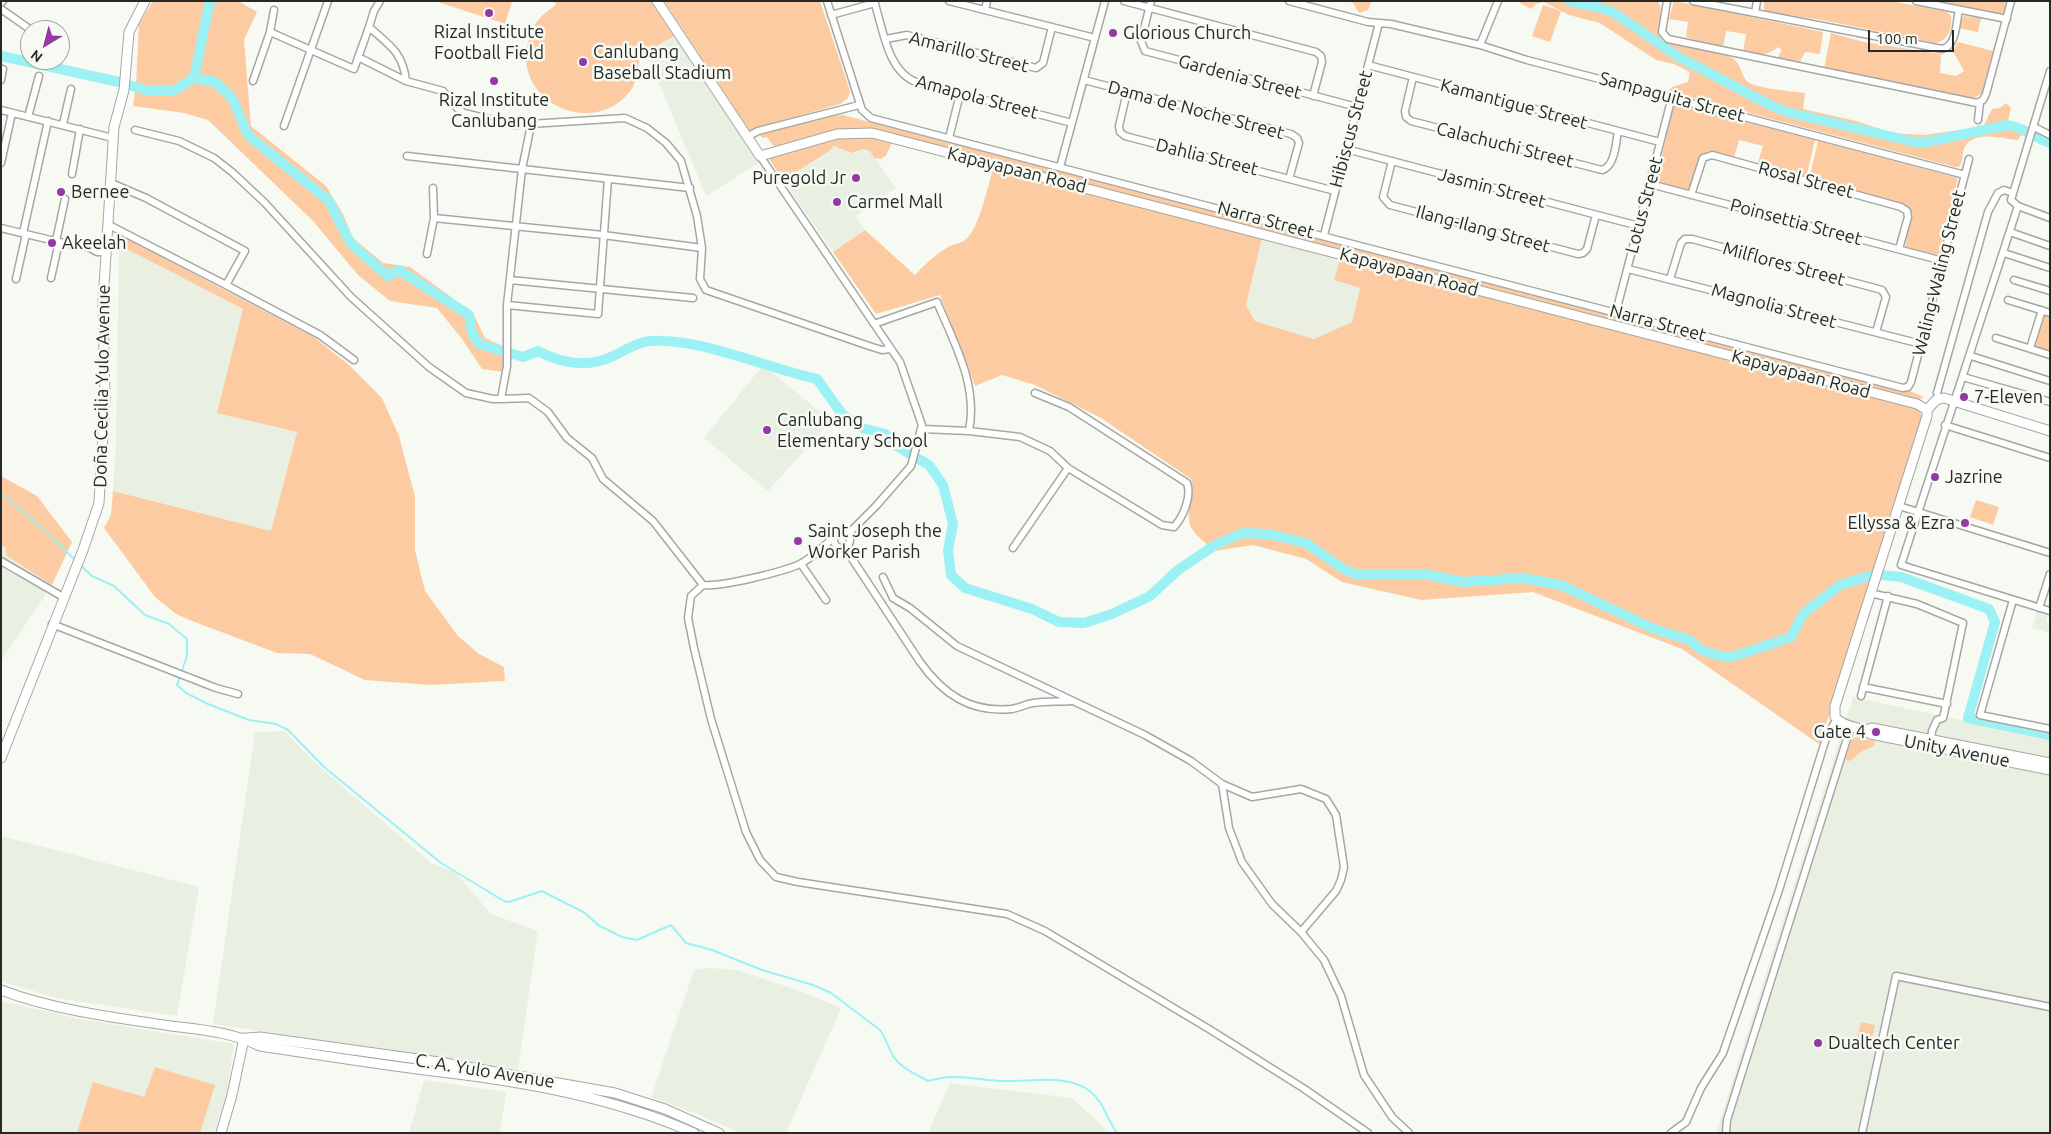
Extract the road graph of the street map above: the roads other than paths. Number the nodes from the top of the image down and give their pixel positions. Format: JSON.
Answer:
{"nodes":[{"id":1,"x":145,"y":1,"type":"edge"},
{"id":2,"x":328,"y":1,"type":"edge"},
{"id":3,"x":380,"y":1,"type":"edge"},
{"id":4,"x":657,"y":1,"type":"edge"},
{"id":5,"x":826,"y":1,"type":"edge"},
{"id":6,"x":949,"y":1,"type":"edge"},
{"id":7,"x":987,"y":1,"type":"edge"},
{"id":8,"x":1105,"y":1,"type":"edge"},
{"id":9,"x":1124,"y":1,"type":"edge"},
{"id":10,"x":1290,"y":1,"type":"edge"},
{"id":11,"x":1498,"y":1,"type":"edge"},
{"id":12,"x":1666,"y":1,"type":"edge"},
{"id":13,"x":1693,"y":1,"type":"edge"},
{"id":14,"x":1757,"y":1,"type":"edge"},
{"id":15,"x":1916,"y":1,"type":"edge"},
{"id":16,"x":2011,"y":1,"type":"edge"},
{"id":17,"x":874,"y":2,"type":"edge"},
{"id":18,"x":1150,"y":4,"type":"edge"},
{"id":19,"x":1,"y":9,"type":"edge"},
{"id":20,"x":274,"y":10,"type":"dead end"},
{"id":21,"x":985,"y":10,"type":"junction"},
{"id":22,"x":1959,"y":10,"type":"junction"},
{"id":23,"x":1755,"y":13,"type":"junction"},
{"id":24,"x":831,"y":15,"type":"junction"},
{"id":25,"x":2007,"y":20,"type":"junction"},
{"id":26,"x":20,"y":22,"type":"edge"},
{"id":27,"x":1379,"y":23,"type":"junction"},
{"id":28,"x":369,"y":26,"type":"junction"},
{"id":29,"x":1052,"y":27,"type":"junction"},
{"id":30,"x":270,"y":32,"type":"junction"},
{"id":31,"x":886,"y":38,"type":"junction"},
{"id":32,"x":1095,"y":38,"type":"junction"},
{"id":33,"x":1480,"y":45,"type":"junction"},
{"id":34,"x":309,"y":48,"type":"junction"},
{"id":35,"x":358,"y":57,"type":"junction"},
{"id":36,"x":1368,"y":66,"type":"junction"},
{"id":37,"x":4,"y":69,"type":"dead end"},
{"id":38,"x":2050,"y":71,"type":"edge"},
{"id":39,"x":39,"y":76,"type":"dead end"},
{"id":40,"x":1412,"y":77,"type":"junction"},
{"id":41,"x":1,"y":80,"type":"edge"},
{"id":42,"x":1084,"y":80,"type":"junction"},
{"id":43,"x":253,"y":81,"type":"dead end"},
{"id":44,"x":406,"y":81,"type":"junction"},
{"id":45,"x":71,"y":89,"type":"dead end"},
{"id":46,"x":1127,"y":92,"type":"junction"},
{"id":47,"x":960,"y":94,"type":"junction"},
{"id":48,"x":1313,"y":96,"type":"junction"},
{"id":49,"x":1672,"y":97,"type":"junction"},
{"id":50,"x":1980,"y":102,"type":"junction"},
{"id":51,"x":859,"y":104,"type":"junction"},
{"id":52,"x":1357,"y":108,"type":"junction"},
{"id":53,"x":1,"y":110,"type":"edge"},
{"id":54,"x":12,"y":113,"type":"junction"},
{"id":55,"x":28,"y":116,"type":"junction"},
{"id":56,"x":1978,"y":120,"type":"dead end"},
{"id":57,"x":48,"y":121,"type":"junction"},
{"id":58,"x":1072,"y":123,"type":"junction"},
{"id":59,"x":63,"y":124,"type":"junction"},
{"id":60,"x":531,"y":125,"type":"junction"},
{"id":61,"x":284,"y":126,"type":"dead end"},
{"id":62,"x":80,"y":129,"type":"junction"},
{"id":63,"x":135,"y":130,"type":"dead end"},
{"id":64,"x":1618,"y":131,"type":"junction"},
{"id":65,"x":2032,"y":133,"type":"junction"},
{"id":66,"x":2050,"y":135,"type":"edge"},
{"id":67,"x":747,"y":136,"type":"junction"},
{"id":68,"x":113,"y":138,"type":"junction"},
{"id":69,"x":949,"y":138,"type":"junction"},
{"id":70,"x":1660,"y":142,"type":"junction"},
{"id":71,"x":1346,"y":149,"type":"junction"},
{"id":72,"x":407,"y":156,"type":"dead end"},
{"id":73,"x":760,"y":156,"type":"junction"},
{"id":74,"x":1969,"y":159,"type":"dead end"},
{"id":75,"x":1392,"y":161,"type":"junction"},
{"id":76,"x":1,"y":163,"type":"edge"},
{"id":77,"x":1060,"y":167,"type":"junction"},
{"id":78,"x":522,"y":169,"type":"junction"},
{"id":79,"x":72,"y":174,"type":"dead end"},
{"id":80,"x":1965,"y":174,"type":"junction"},
{"id":81,"x":608,"y":179,"type":"junction"},
{"id":82,"x":1290,"y":179,"type":"junction"},
{"id":83,"x":111,"y":183,"type":"junction"},
{"id":84,"x":1650,"y":184,"type":"junction"},
{"id":85,"x":433,"y":188,"type":"dead end"},
{"id":86,"x":690,"y":188,"type":"junction"},
{"id":87,"x":1335,"y":191,"type":"junction"},
{"id":88,"x":2013,"y":193,"type":"junction"},
{"id":89,"x":1691,"y":195,"type":"junction"},
{"id":90,"x":65,"y":199,"type":"dead end"},
{"id":91,"x":2018,"y":206,"type":"junction"},
{"id":92,"x":1596,"y":215,"type":"junction"},
{"id":93,"x":434,"y":218,"type":"junction"},
{"id":94,"x":2050,"y":218,"type":"edge"},
{"id":95,"x":107,"y":224,"type":"junction"},
{"id":96,"x":517,"y":226,"type":"junction"},
{"id":97,"x":1638,"y":226,"type":"junction"},
{"id":98,"x":1,"y":228,"type":"edge"},
{"id":99,"x":2010,"y":232,"type":"junction"},
{"id":100,"x":25,"y":233,"type":"junction"},
{"id":101,"x":603,"y":235,"type":"junction"},
{"id":102,"x":1324,"y":235,"type":"junction"},
{"id":103,"x":57,"y":241,"type":"junction"},
{"id":104,"x":2050,"y":246,"type":"edge"},
{"id":105,"x":702,"y":248,"type":"junction"},
{"id":106,"x":1899,"y":249,"type":"junction"},
{"id":107,"x":106,"y":250,"type":"junction"},
{"id":108,"x":2004,"y":253,"type":"junction"},
{"id":109,"x":427,"y":254,"type":"dead end"},
{"id":110,"x":1943,"y":261,"type":"junction"},
{"id":111,"x":2050,"y":268,"type":"edge"},
{"id":112,"x":1628,"y":269,"type":"junction"},
{"id":113,"x":51,"y":278,"type":"dead end"},
{"id":114,"x":16,"y":279,"type":"dead end"},
{"id":115,"x":1670,"y":279,"type":"junction"},
{"id":116,"x":510,"y":280,"type":"junction"},
{"id":117,"x":2014,"y":280,"type":"dead end"},
{"id":118,"x":226,"y":285,"type":"junction"},
{"id":119,"x":600,"y":288,"type":"junction"},
{"id":120,"x":2050,"y":291,"type":"edge"},
{"id":121,"x":693,"y":298,"type":"dead end"},
{"id":122,"x":2008,"y":300,"type":"dead end"},
{"id":123,"x":507,"y":304,"type":"junction"},
{"id":124,"x":2042,"y":310,"type":"junction"},
{"id":125,"x":1616,"y":312,"type":"junction"},
{"id":126,"x":2050,"y":313,"type":"edge"},
{"id":127,"x":874,"y":324,"type":"junction"},
{"id":128,"x":1876,"y":332,"type":"junction"},
{"id":129,"x":1996,"y":338,"type":"dead end"},
{"id":130,"x":1921,"y":344,"type":"junction"},
{"id":131,"x":2030,"y":348,"type":"junction"},
{"id":132,"x":890,"y":349,"type":"junction"},
{"id":133,"x":2050,"y":355,"type":"edge"},
{"id":134,"x":1971,"y":356,"type":"junction"},
{"id":135,"x":354,"y":360,"type":"dead end"},
{"id":136,"x":1963,"y":377,"type":"junction"},
{"id":137,"x":2050,"y":381,"type":"edge"},
{"id":138,"x":1908,"y":387,"type":"joint"},
{"id":139,"x":1035,"y":393,"type":"dead end"},
{"id":140,"x":1940,"y":398,"type":"junction"},
{"id":141,"x":501,"y":399,"type":"junction"},
{"id":142,"x":1953,"y":401,"type":"junction"},
{"id":143,"x":2050,"y":402,"type":"edge"},
{"id":144,"x":1926,"y":410,"type":"junction"},
{"id":145,"x":1945,"y":425,"type":"junction"},
{"id":146,"x":922,"y":429,"type":"junction"},
{"id":147,"x":968,"y":431,"type":"junction"},
{"id":148,"x":2050,"y":431,"type":"edge"},
{"id":149,"x":2050,"y":458,"type":"edge"},
{"id":150,"x":1068,"y":468,"type":"junction"},
{"id":151,"x":1899,"y":506,"type":"junction"},
{"id":152,"x":1918,"y":512,"type":"junction"},
{"id":153,"x":848,"y":534,"type":"junction"},
{"id":154,"x":834,"y":538,"type":"junction"},
{"id":155,"x":844,"y":548,"type":"junction"},
{"id":156,"x":1013,"y":548,"type":"dead end"},
{"id":157,"x":2050,"y":553,"type":"edge"},
{"id":158,"x":1,"y":561,"type":"edge"},
{"id":159,"x":801,"y":564,"type":"junction"},
{"id":160,"x":2050,"y":574,"type":"edge"},
{"id":161,"x":883,"y":577,"type":"dead end"},
{"id":162,"x":702,"y":585,"type":"junction"},
{"id":163,"x":1870,"y":593,"type":"junction"},
{"id":164,"x":1888,"y":596,"type":"junction"},
{"id":165,"x":63,"y":597,"type":"junction"},
{"id":166,"x":893,"y":598,"type":"junction"},
{"id":167,"x":826,"y":600,"type":"dead end"},
{"id":168,"x":2013,"y":600,"type":"junction"},
{"id":169,"x":881,"y":602,"type":"junction"},
{"id":170,"x":2039,"y":608,"type":"junction"},
{"id":171,"x":2050,"y":611,"type":"edge"},
{"id":172,"x":52,"y":624,"type":"junction"},
{"id":173,"x":1863,"y":687,"type":"junction"},
{"id":174,"x":238,"y":694,"type":"dead end"},
{"id":175,"x":1861,"y":696,"type":"dead end"},
{"id":176,"x":1074,"y":701,"type":"junction"},
{"id":177,"x":1947,"y":704,"type":"junction"},
{"id":178,"x":1837,"y":719,"type":"junction"},
{"id":179,"x":1851,"y":726,"type":"junction"},
{"id":180,"x":2050,"y":729,"type":"edge"},
{"id":181,"x":1866,"y":730,"type":"junction"},
{"id":182,"x":1932,"y":741,"type":"junction"},
{"id":183,"x":1,"y":758,"type":"edge"},
{"id":184,"x":2050,"y":763,"type":"edge"},
{"id":185,"x":2050,"y":770,"type":"edge"},
{"id":186,"x":1222,"y":784,"type":"junction"},
{"id":187,"x":1301,"y":932,"type":"junction"},
{"id":188,"x":1,"y":990,"type":"edge"},
{"id":189,"x":2050,"y":1007,"type":"edge"},
{"id":190,"x":244,"y":1038,"type":"junction"},
{"id":191,"x":1408,"y":1132,"type":"edge"},
{"id":192,"x":221,"y":1133,"type":"edge"},
{"id":193,"x":694,"y":1133,"type":"edge"},
{"id":194,"x":719,"y":1133,"type":"edge"},
{"id":195,"x":1368,"y":1133,"type":"edge"},
{"id":196,"x":1671,"y":1133,"type":"edge"},
{"id":197,"x":1726,"y":1133,"type":"edge"},
{"id":198,"x":1862,"y":1133,"type":"edge"}],
"edges":[{"from":1,"to":68,"type":"street","name":"Doña Cecilia Yulo Avenue"},
{"from":2,"to":34,"type":"street"},
{"from":3,"to":28,"type":"street"},
{"from":4,"to":67,"type":"street"},
{"from":5,"to":24,"type":"street"},
{"from":6,"to":21,"type":"street"},
{"from":7,"to":21,"type":"street"},
{"from":8,"to":32,"type":"street"},
{"from":9,"to":18,"type":"street"},
{"from":10,"to":27,"type":"street","name":"Sampaguita Street"},
{"from":11,"to":33,"type":"street"},
{"from":12,"to":50,"type":"street"},
{"from":13,"to":23,"type":"street"},
{"from":14,"to":23,"type":"street"},
{"from":15,"to":22,"type":"street"},
{"from":16,"to":25,"type":"street"},
{"from":17,"to":24,"type":"street"},
{"from":17,"to":31,"type":"street","name":"Amapola Street"},
{"from":18,"to":48,"type":"street"},
{"from":18,"to":48,"type":"street","name":"Gardenia Street"},
{"from":19,"to":26,"type":"street"},
{"from":20,"to":30,"type":"street"},
{"from":21,"to":29,"type":"street"},
{"from":22,"to":23,"type":"street"},
{"from":22,"to":25,"type":"street"},
{"from":24,"to":51,"type":"street"},
{"from":25,"to":50,"type":"street"},
{"from":27,"to":33,"type":"street","name":"Sampaguita Street"},
{"from":27,"to":36,"type":"street","name":"Hibiscus Street"},
{"from":28,"to":35,"type":"street"},
{"from":28,"to":44,"type":"street"},
{"from":29,"to":31,"type":"street","name":"Amarillo Street"},
{"from":29,"to":32,"type":"street"},
{"from":30,"to":34,"type":"street"},
{"from":30,"to":43,"type":"street"},
{"from":31,"to":47,"type":"street","name":"Amapola Street"},
{"from":32,"to":42,"type":"street"},
{"from":33,"to":49,"type":"street","name":"Sampaguita Street"},
{"from":34,"to":35,"type":"street"},
{"from":34,"to":61,"type":"street"},
{"from":35,"to":44,"type":"street"},
{"from":36,"to":40,"type":"street","name":"Kamantigue Street"},
{"from":36,"to":52,"type":"street","name":"Hibiscus Street"},
{"from":37,"to":41,"type":"street"},
{"from":38,"to":65,"type":"street"},
{"from":39,"to":55,"type":"street"},
{"from":40,"to":64,"type":"street","name":"Kamantigue Street"},
{"from":40,"to":64,"type":"street","name":"Calachuchi Street"},
{"from":42,"to":46,"type":"street","name":"Dama de Noche Street"},
{"from":42,"to":58,"type":"street"},
{"from":44,"to":60,"type":"street"},
{"from":45,"to":59,"type":"street"},
{"from":46,"to":82,"type":"street","name":"Dahlia Street"},
{"from":46,"to":82,"type":"street","name":"Dama de Noche Street"},
{"from":47,"to":58,"type":"street","name":"Amapola Street"},
{"from":47,"to":69,"type":"street"},
{"from":48,"to":52,"type":"street","name":"Gardenia Street"},
{"from":49,"to":70,"type":"street","name":"Lotus Street"},
{"from":49,"to":80,"type":"street","name":"Sampaguita Street"},
{"from":50,"to":56,"type":"street"},
{"from":51,"to":67,"type":"street"},
{"from":51,"to":69,"type":"street","name":"Narra Street"},
{"from":52,"to":71,"type":"street","name":"Hibiscus Street"},
{"from":53,"to":54,"type":"street"},
{"from":54,"to":55,"type":"street"},
{"from":54,"to":76,"type":"street"},
{"from":55,"to":57,"type":"street"},
{"from":57,"to":59,"type":"street"},
{"from":57,"to":100,"type":"street"},
{"from":58,"to":77,"type":"street"},
{"from":59,"to":62,"type":"street"},
{"from":60,"to":78,"type":"street"},
{"from":60,"to":86,"type":"street"},
{"from":62,"to":68,"type":"street"},
{"from":62,"to":79,"type":"street"},
{"from":63,"to":141,"type":"street"},
{"from":64,"to":70,"type":"street","name":"Kamantigue Street"},
{"from":65,"to":66,"type":"street"},
{"from":65,"to":88,"type":"street"},
{"from":67,"to":73,"type":"street"},
{"from":68,"to":83,"type":"street","name":"Doña Cecilia Yulo Avenue"},
{"from":69,"to":77,"type":"street","name":"Narra Street"},
{"from":70,"to":84,"type":"street","name":"Lotus Street"},
{"from":71,"to":75,"type":"street","name":"Jasmin Street"},
{"from":71,"to":87,"type":"street","name":"Hibiscus Street"},
{"from":72,"to":78,"type":"street"},
{"from":73,"to":127,"type":"street"},
{"from":73,"to":144,"type":"street","name":"Kapayapaan Road"},
{"from":74,"to":80,"type":"street","name":"Waling-Waling Street"},
{"from":75,"to":92,"type":"street","name":"Jasmin Street"},
{"from":75,"to":92,"type":"street","name":"Ilang-Ilang Street"},
{"from":77,"to":102,"type":"street","name":"Narra Street"},
{"from":78,"to":81,"type":"street"},
{"from":78,"to":96,"type":"street"},
{"from":80,"to":110,"type":"street","name":"Waling-Waling Street"},
{"from":81,"to":86,"type":"street"},
{"from":81,"to":101,"type":"street"},
{"from":82,"to":87,"type":"street","name":"Dahlia Street"},
{"from":83,"to":95,"type":"street","name":"Doña Cecilia Yulo Avenue"},
{"from":83,"to":118,"type":"street"},
{"from":84,"to":89,"type":"street","name":"Poinsettia Street"},
{"from":84,"to":97,"type":"street","name":"Lotus Street"},
{"from":85,"to":93,"type":"street"},
{"from":86,"to":105,"type":"street"},
{"from":87,"to":102,"type":"street","name":"Hibiscus Street"},
{"from":88,"to":91,"type":"street"},
{"from":88,"to":140,"type":"street"},
{"from":89,"to":106,"type":"street","name":"Poinsettia Street"},
{"from":89,"to":106,"type":"street","name":"Rosal Street"},
{"from":90,"to":103,"type":"street"},
{"from":91,"to":94,"type":"street"},
{"from":91,"to":99,"type":"street"},
{"from":92,"to":97,"type":"street","name":"Jasmin Street"},
{"from":93,"to":96,"type":"street"},
{"from":93,"to":109,"type":"street"},
{"from":95,"to":107,"type":"street","name":"Doña Cecilia Yulo Avenue"},
{"from":95,"to":118,"type":"street"},
{"from":96,"to":101,"type":"street"},
{"from":96,"to":116,"type":"street"},
{"from":97,"to":112,"type":"street","name":"Lotus Street"},
{"from":98,"to":100,"type":"street"},
{"from":99,"to":104,"type":"street"},
{"from":99,"to":108,"type":"street"},
{"from":100,"to":103,"type":"street"},
{"from":100,"to":114,"type":"street"},
{"from":101,"to":105,"type":"street"},
{"from":101,"to":119,"type":"street"},
{"from":102,"to":125,"type":"street","name":"Narra Street"},
{"from":103,"to":107,"type":"street"},
{"from":103,"to":113,"type":"street"},
{"from":105,"to":132,"type":"street"},
{"from":106,"to":110,"type":"street","name":"Poinsettia Street"},
{"from":107,"to":165,"type":"street","name":"Doña Cecilia Yulo Avenue"},
{"from":108,"to":111,"type":"street"},
{"from":108,"to":134,"type":"street"},
{"from":110,"to":130,"type":"street","name":"Waling-Waling Street"},
{"from":112,"to":115,"type":"street","name":"Magnolia Street"},
{"from":112,"to":125,"type":"street","name":"Lotus Street"},
{"from":115,"to":128,"type":"street","name":"Magnolia Street"},
{"from":115,"to":128,"type":"street","name":"Milflores Street"},
{"from":116,"to":119,"type":"street"},
{"from":116,"to":123,"type":"street"},
{"from":117,"to":120,"type":"street"},
{"from":118,"to":135,"type":"street"},
{"from":119,"to":121,"type":"street"},
{"from":119,"to":123,"type":"street"},
{"from":122,"to":124,"type":"street"},
{"from":123,"to":141,"type":"street"},
{"from":124,"to":126,"type":"street"},
{"from":124,"to":131,"type":"street"},
{"from":125,"to":138,"type":"street","name":"Narra Street"},
{"from":127,"to":132,"type":"street"},
{"from":127,"to":147,"type":"street"},
{"from":128,"to":130,"type":"street","name":"Magnolia Street"},
{"from":129,"to":131,"type":"street"},
{"from":130,"to":138,"type":"street","name":"Waling-Waling Street"},
{"from":131,"to":133,"type":"street"},
{"from":132,"to":146,"type":"street"},
{"from":134,"to":136,"type":"street"},
{"from":134,"to":137,"type":"street"},
{"from":136,"to":142,"type":"street"},
{"from":136,"to":143,"type":"street"},
{"from":139,"to":150,"type":"street"},
{"from":140,"to":142,"type":"street"},
{"from":140,"to":144,"type":"street"},
{"from":141,"to":162,"type":"street"},
{"from":142,"to":145,"type":"street"},
{"from":142,"to":148,"type":"street"},
{"from":144,"to":151,"type":"street"},
{"from":145,"to":149,"type":"street"},
{"from":145,"to":152,"type":"street"},
{"from":146,"to":147,"type":"street"},
{"from":146,"to":153,"type":"street"},
{"from":147,"to":150,"type":"street"},
{"from":150,"to":156,"type":"street"},
{"from":151,"to":152,"type":"street"},
{"from":151,"to":163,"type":"street"},
{"from":152,"to":157,"type":"street"},
{"from":152,"to":168,"type":"street"},
{"from":153,"to":154,"type":"street"},
{"from":153,"to":155,"type":"street"},
{"from":154,"to":155,"type":"street"},
{"from":154,"to":159,"type":"street"},
{"from":155,"to":169,"type":"street"},
{"from":158,"to":165,"type":"street"},
{"from":159,"to":162,"type":"street"},
{"from":159,"to":167,"type":"street"},
{"from":160,"to":170,"type":"street"},
{"from":161,"to":166,"type":"street"},
{"from":162,"to":195,"type":"street"},
{"from":163,"to":164,"type":"street"},
{"from":163,"to":178,"type":"street"},
{"from":164,"to":173,"type":"street"},
{"from":164,"to":177,"type":"street"},
{"from":165,"to":172,"type":"street","name":"Doña Cecilia Yulo Avenue"},
{"from":166,"to":169,"type":"street"},
{"from":166,"to":176,"type":"street"},
{"from":168,"to":170,"type":"street"},
{"from":168,"to":180,"type":"street"},
{"from":169,"to":176,"type":"street"},
{"from":170,"to":171,"type":"street"},
{"from":172,"to":174,"type":"street"},
{"from":172,"to":183,"type":"street","name":"Doña Cecilia Yulo Avenue"},
{"from":173,"to":175,"type":"street"},
{"from":173,"to":177,"type":"street"},
{"from":176,"to":186,"type":"street"},
{"from":177,"to":182,"type":"street"},
{"from":178,"to":179,"type":"street","name":"Unity Avenue"},
{"from":178,"to":196,"type":"street"},
{"from":179,"to":181,"type":"street","name":"Unity Avenue"},
{"from":179,"to":197,"type":"street"},
{"from":181,"to":182,"type":"street","name":"Unity Avenue"},
{"from":181,"to":185,"type":"street","name":"Unity Avenue"},
{"from":182,"to":184,"type":"street","name":"Unity Avenue"},
{"from":186,"to":187,"type":"street"},
{"from":186,"to":187,"type":"street"},
{"from":187,"to":191,"type":"street"},
{"from":188,"to":190,"type":"street","name":"C. A. Yulo Avenue"},
{"from":189,"to":198,"type":"street"},
{"from":190,"to":192,"type":"street"},
{"from":190,"to":193,"type":"street","name":"C. A. Yulo Avenue"},
{"from":190,"to":194,"type":"street","name":"C. A. Yulo Avenue"}]}
